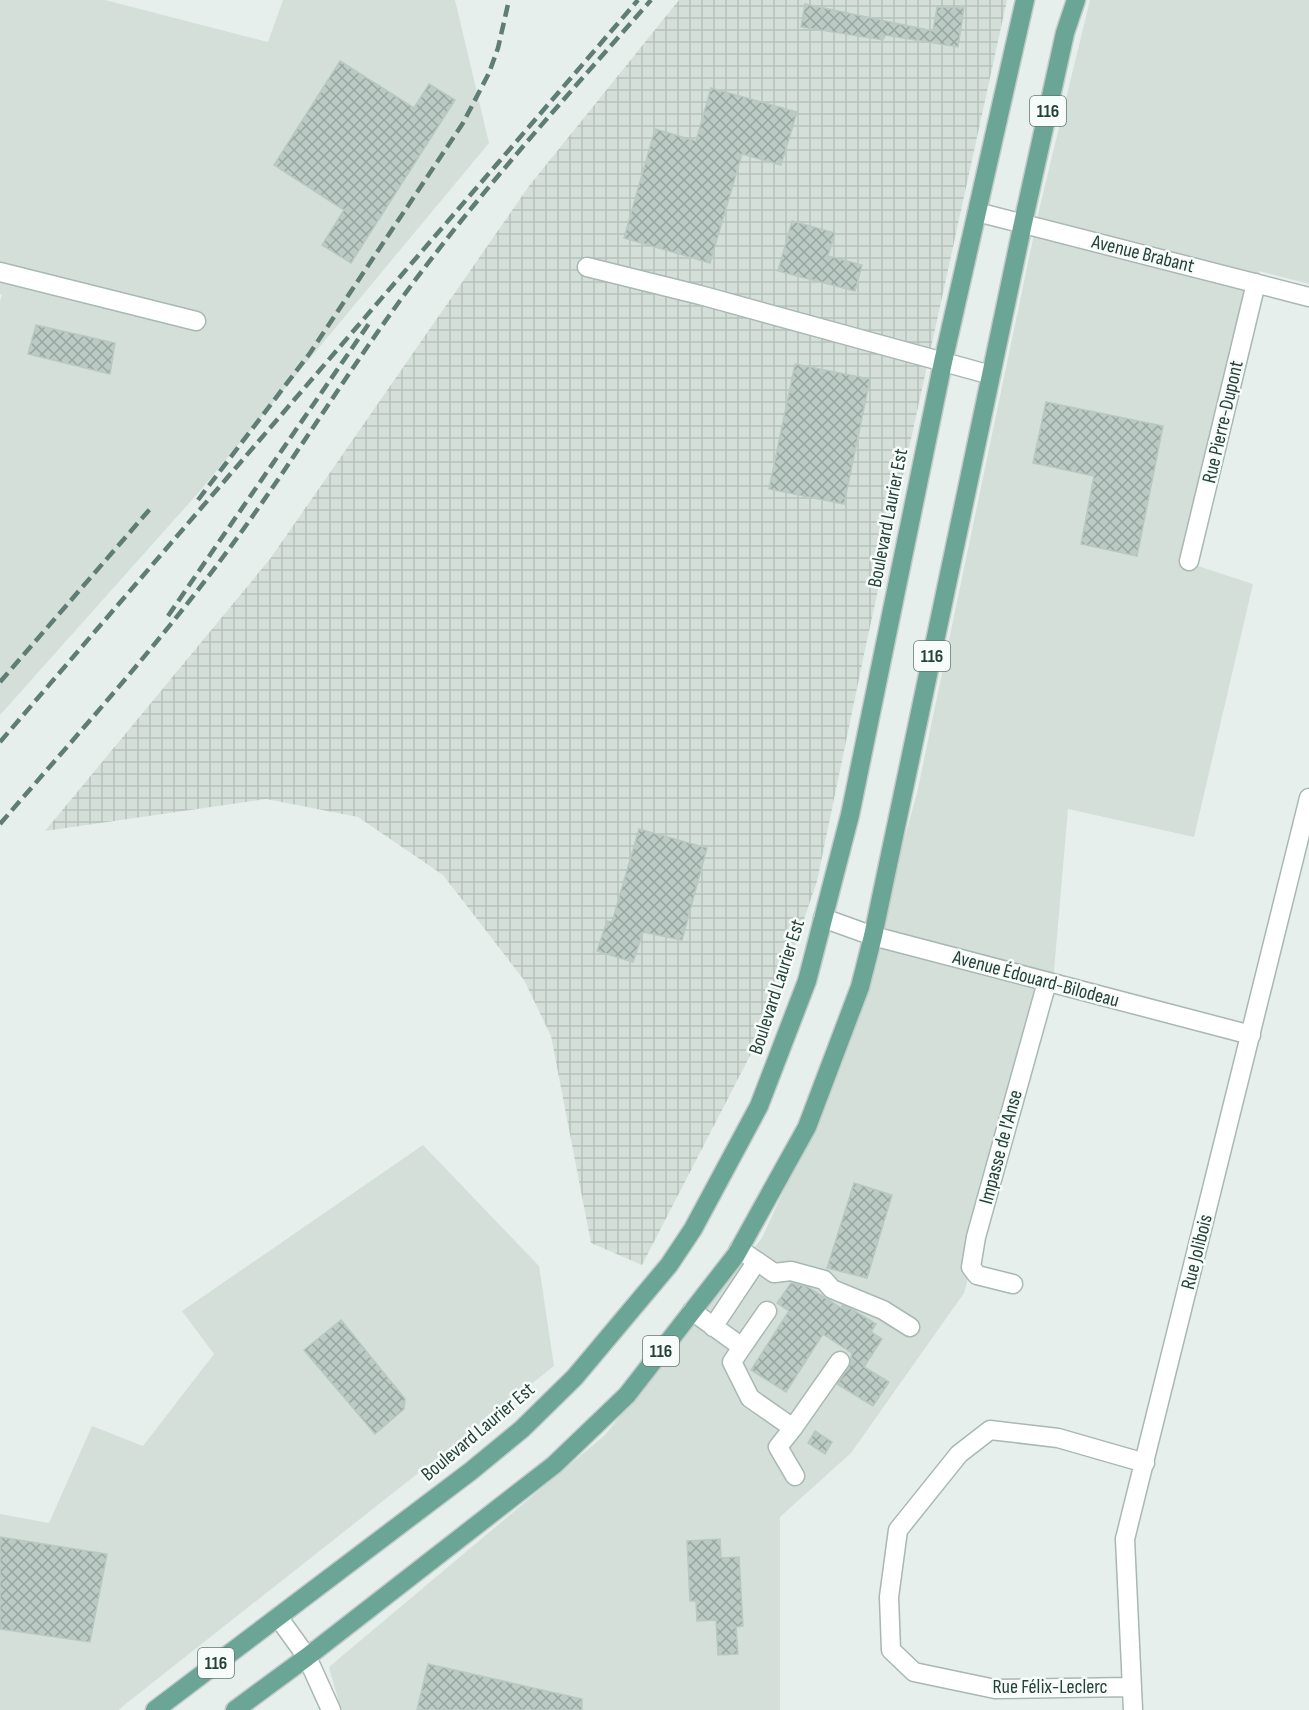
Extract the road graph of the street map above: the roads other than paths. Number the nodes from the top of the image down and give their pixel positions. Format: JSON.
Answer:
{"nodes":[{"id":1,"x":1025,"y":0,"type":"edge"},
{"id":2,"x":1076,"y":0,"type":"edge"},
{"id":3,"x":977,"y":212,"type":"junction"},
{"id":4,"x":1023,"y":224,"type":"junction"},
{"id":5,"x":587,"y":267,"type":"dead end"},
{"id":6,"x":0,"y":272,"type":"edge"},
{"id":7,"x":1256,"y":284,"type":"junction"},
{"id":8,"x":1309,"y":297,"type":"edge"},
{"id":9,"x":196,"y":321,"type":"dead end"},
{"id":10,"x":943,"y":362,"type":"junction"},
{"id":11,"x":991,"y":375,"type":"junction"},
{"id":12,"x":1189,"y":561,"type":"dead end"},
{"id":13,"x":1309,"y":798,"type":"edge"},
{"id":14,"x":823,"y":918,"type":"junction"},
{"id":15,"x":873,"y":936,"type":"junction"},
{"id":16,"x":1047,"y":982,"type":"junction"},
{"id":17,"x":1251,"y":1035,"type":"junction"},
{"id":18,"x":740,"y":1249,"type":"junction"},
{"id":19,"x":757,"y":1261,"type":"junction"},
{"id":20,"x":1013,"y":1284,"type":"dead end"},
{"id":21,"x":692,"y":1311,"type":"junction"},
{"id":22,"x":767,"y":1311,"type":"dead end"},
{"id":23,"x":713,"y":1327,"type":"junction"},
{"id":24,"x":910,"y":1327,"type":"dead end"},
{"id":25,"x":742,"y":1347,"type":"junction"},
{"id":26,"x":840,"y":1361,"type":"dead end"},
{"id":27,"x":793,"y":1428,"type":"junction"},
{"id":28,"x":1145,"y":1463,"type":"junction"},
{"id":29,"x":795,"y":1476,"type":"dead end"},
{"id":30,"x":278,"y":1617,"type":"junction"},
{"id":31,"x":307,"y":1657,"type":"junction"},
{"id":32,"x":1131,"y":1687,"type":"junction"},
{"id":33,"x":155,"y":1710,"type":"edge"},
{"id":34,"x":235,"y":1710,"type":"edge"},
{"id":35,"x":331,"y":1710,"type":"edge"},
{"id":36,"x":1133,"y":1710,"type":"edge"}],
"edges":[{"from":1,"to":3,"type":"main road","name":"Boulevard Laurier Est","number":"116"},
{"from":2,"to":4,"type":"main road","number":"116"},
{"from":3,"to":4,"type":"street","name":"Avenue Brabant"},
{"from":3,"to":10,"type":"main road","name":"Boulevard Laurier Est","number":"116"},
{"from":4,"to":7,"type":"street","name":"Avenue Brabant"},
{"from":4,"to":11,"type":"main road","number":"116"},
{"from":5,"to":10,"type":"street"},
{"from":6,"to":9,"type":"street"},
{"from":7,"to":8,"type":"street","name":"Avenue Brabant"},
{"from":7,"to":12,"type":"street","name":"Rue Pierre-Dupont"},
{"from":10,"to":11,"type":"street"},
{"from":10,"to":14,"type":"main road","name":"Boulevard Laurier Est","number":"116"},
{"from":11,"to":15,"type":"main road","number":"116"},
{"from":13,"to":17,"type":"street","name":"Rue Jolibois"},
{"from":14,"to":15,"type":"street","name":"Avenue Édouard-Bilodeau"},
{"from":14,"to":30,"type":"main road","name":"Boulevard Laurier Est","number":"116"},
{"from":15,"to":16,"type":"street","name":"Avenue Édouard-Bilodeau"},
{"from":15,"to":18,"type":"main road","number":"116"},
{"from":16,"to":17,"type":"street","name":"Avenue Édouard-Bilodeau"},
{"from":16,"to":20,"type":"street","name":"Impasse de l'Anse"},
{"from":17,"to":28,"type":"street","name":"Rue Jolibois"},
{"from":18,"to":19,"type":"street"},
{"from":18,"to":21,"type":"main road","number":"116"},
{"from":19,"to":23,"type":"street"},
{"from":19,"to":24,"type":"street"},
{"from":21,"to":23,"type":"street"},
{"from":21,"to":31,"type":"main road","number":"116"},
{"from":22,"to":25,"type":"street"},
{"from":23,"to":25,"type":"street"},
{"from":25,"to":27,"type":"street"},
{"from":26,"to":27,"type":"street"},
{"from":27,"to":29,"type":"street"},
{"from":28,"to":32,"type":"street","name":"Rue Jolibois"},
{"from":28,"to":32,"type":"street","name":"Rue Félix-Leclerc"},
{"from":30,"to":31,"type":"street"},
{"from":30,"to":33,"type":"main road","name":"Boulevard Laurier Est","number":"116"},
{"from":31,"to":34,"type":"main road","number":"116"},
{"from":31,"to":35,"type":"street"},
{"from":32,"to":36,"type":"street","name":"Rue Jolibois"}]}
